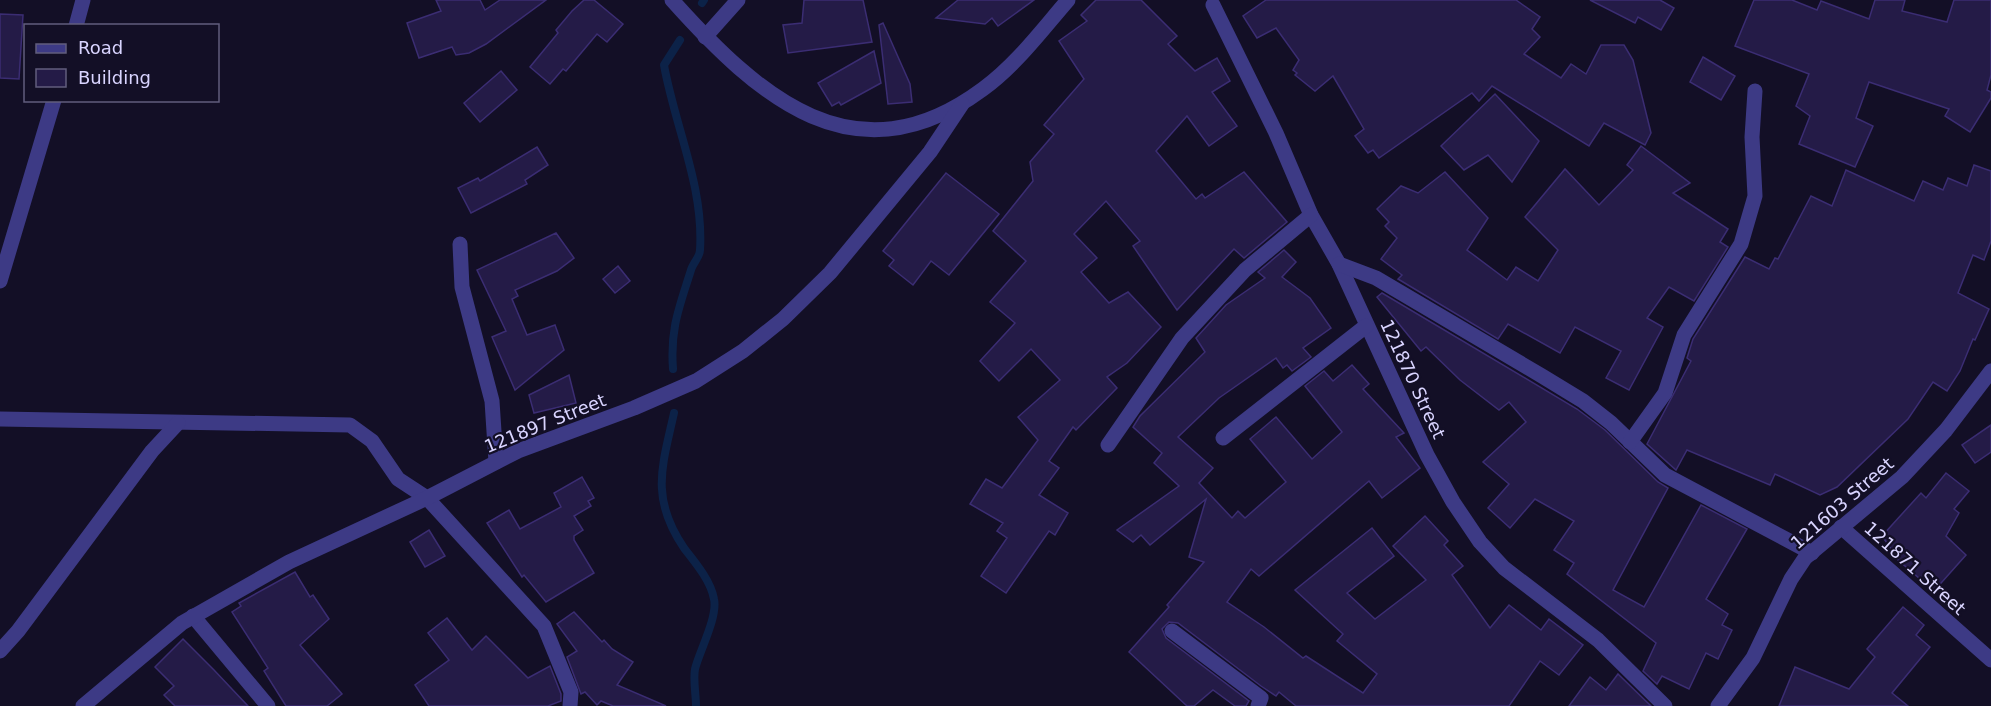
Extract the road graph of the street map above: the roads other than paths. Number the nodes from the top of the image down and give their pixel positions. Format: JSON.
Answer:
{"nodes":[{"id":1,"x":83,"y":0,"type":"edge"},
{"id":2,"x":672,"y":0,"type":"edge"},
{"id":3,"x":738,"y":0,"type":"edge"},
{"id":4,"x":1068,"y":0,"type":"edge"},
{"id":5,"x":1212,"y":2,"type":"edge"},
{"id":6,"x":77,"y":24,"type":"edge"},
{"id":7,"x":705,"y":37,"type":"junction"},
{"id":8,"x":1755,"y":91,"type":"dead end"},
{"id":9,"x":53,"y":102,"type":"edge"},
{"id":10,"x":962,"y":104,"type":"junction"},
{"id":11,"x":1311,"y":215,"type":"junction"},
{"id":12,"x":460,"y":244,"type":"dead end"},
{"id":13,"x":1339,"y":264,"type":"junction"},
{"id":14,"x":0,"y":281,"type":"edge"},
{"id":15,"x":1366,"y":326,"type":"junction"},
{"id":16,"x":1991,"y":371,"type":"edge"},
{"id":17,"x":0,"y":419,"type":"edge"},
{"id":18,"x":178,"y":423,"type":"junction"},
{"id":19,"x":1223,"y":438,"type":"dead end"},
{"id":20,"x":1630,"y":442,"type":"junction"},
{"id":21,"x":1108,"y":445,"type":"dead end"},
{"id":22,"x":496,"y":462,"type":"junction"},
{"id":23,"x":427,"y":498,"type":"junction"},
{"id":24,"x":1841,"y":528,"type":"junction"},
{"id":25,"x":1812,"y":553,"type":"junction"},
{"id":26,"x":193,"y":616,"type":"junction"},
{"id":27,"x":1172,"y":631,"type":"dead end"},
{"id":28,"x":0,"y":651,"type":"edge"},
{"id":29,"x":1991,"y":660,"type":"edge"},
{"id":30,"x":82,"y":706,"type":"edge"},
{"id":31,"x":268,"y":706,"type":"edge"},
{"id":32,"x":570,"y":706,"type":"edge"},
{"id":33,"x":1258,"y":706,"type":"edge"},
{"id":34,"x":1665,"y":706,"type":"edge"},
{"id":35,"x":1718,"y":706,"type":"edge"}],
"edges":[{"from":1,"to":6,"type":"street"},
{"from":2,"to":7,"type":"street"},
{"from":3,"to":7,"type":"street"},
{"from":4,"to":10,"type":"street"},
{"from":5,"to":11,"type":"street","name":"121870 Street"},
{"from":7,"to":10,"type":"street"},
{"from":8,"to":20,"type":"street"},
{"from":9,"to":14,"type":"street"},
{"from":10,"to":22,"type":"street","name":"121897 Street"},
{"from":11,"to":13,"type":"street","name":"121870 Street"},
{"from":11,"to":21,"type":"street"},
{"from":12,"to":22,"type":"street"},
{"from":13,"to":15,"type":"street","name":"121870 Street"},
{"from":13,"to":20,"type":"street"},
{"from":15,"to":19,"type":"street"},
{"from":15,"to":34,"type":"street","name":"121870 Street"},
{"from":16,"to":24,"type":"street","name":"121603 Street"},
{"from":17,"to":18,"type":"street"},
{"from":18,"to":23,"type":"street"},
{"from":18,"to":28,"type":"street"},
{"from":20,"to":25,"type":"street"},
{"from":22,"to":23,"type":"street","name":"121897 Street"},
{"from":23,"to":26,"type":"street","name":"121897 Street"},
{"from":23,"to":32,"type":"street"},
{"from":24,"to":25,"type":"street","name":"121603 Street"},
{"from":24,"to":29,"type":"street","name":"121871 Street"},
{"from":25,"to":35,"type":"street","name":"121603 Street"},
{"from":26,"to":30,"type":"street","name":"121897 Street"},
{"from":26,"to":31,"type":"street"},
{"from":27,"to":33,"type":"street"}]}
